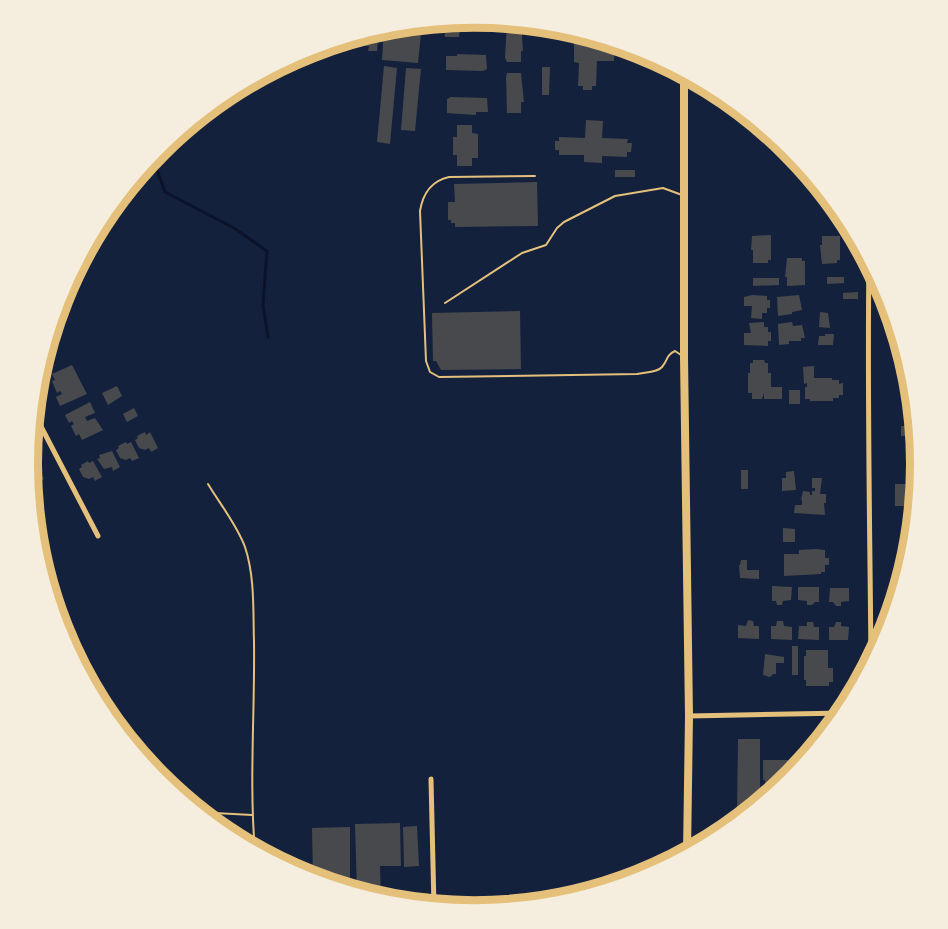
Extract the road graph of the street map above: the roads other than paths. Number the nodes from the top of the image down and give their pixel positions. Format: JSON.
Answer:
{"nodes":[{"id":1,"x":684,"y":83,"type":"edge"},
{"id":2,"x":535,"y":176,"type":"dead end"},
{"id":3,"x":684,"y":195,"type":"junction"},
{"id":4,"x":869,"y":280,"type":"edge"},
{"id":5,"x":445,"y":303,"type":"dead end"},
{"id":6,"x":684,"y":357,"type":"junction"},
{"id":7,"x":40,"y":425,"type":"edge"},
{"id":8,"x":208,"y":484,"type":"dead end"},
{"id":9,"x":98,"y":536,"type":"dead end"},
{"id":10,"x":871,"y":644,"type":"edge"},
{"id":11,"x":832,"y":713,"type":"edge"},
{"id":12,"x":689,"y":716,"type":"junction"},
{"id":13,"x":431,"y":779,"type":"dead end"},
{"id":14,"x":213,"y":813,"type":"edge"},
{"id":15,"x":252,"y":815,"type":"junction"},
{"id":16,"x":254,"y":841,"type":"edge"},
{"id":17,"x":687,"y":845,"type":"edge"},
{"id":18,"x":435,"y":899,"type":"edge"}],
"edges":[{"from":1,"to":3,"type":"highway"},
{"from":2,"to":6,"type":"lane"},
{"from":3,"to":5,"type":"lane"},
{"from":3,"to":6,"type":"highway"},
{"from":4,"to":10,"type":"street"},
{"from":6,"to":12,"type":"highway"},
{"from":7,"to":9,"type":"street"},
{"from":8,"to":15,"type":"lane"},
{"from":11,"to":12,"type":"street"},
{"from":12,"to":17,"type":"highway"},
{"from":13,"to":18,"type":"street"},
{"from":14,"to":15,"type":"lane"},
{"from":15,"to":16,"type":"lane"}]}
